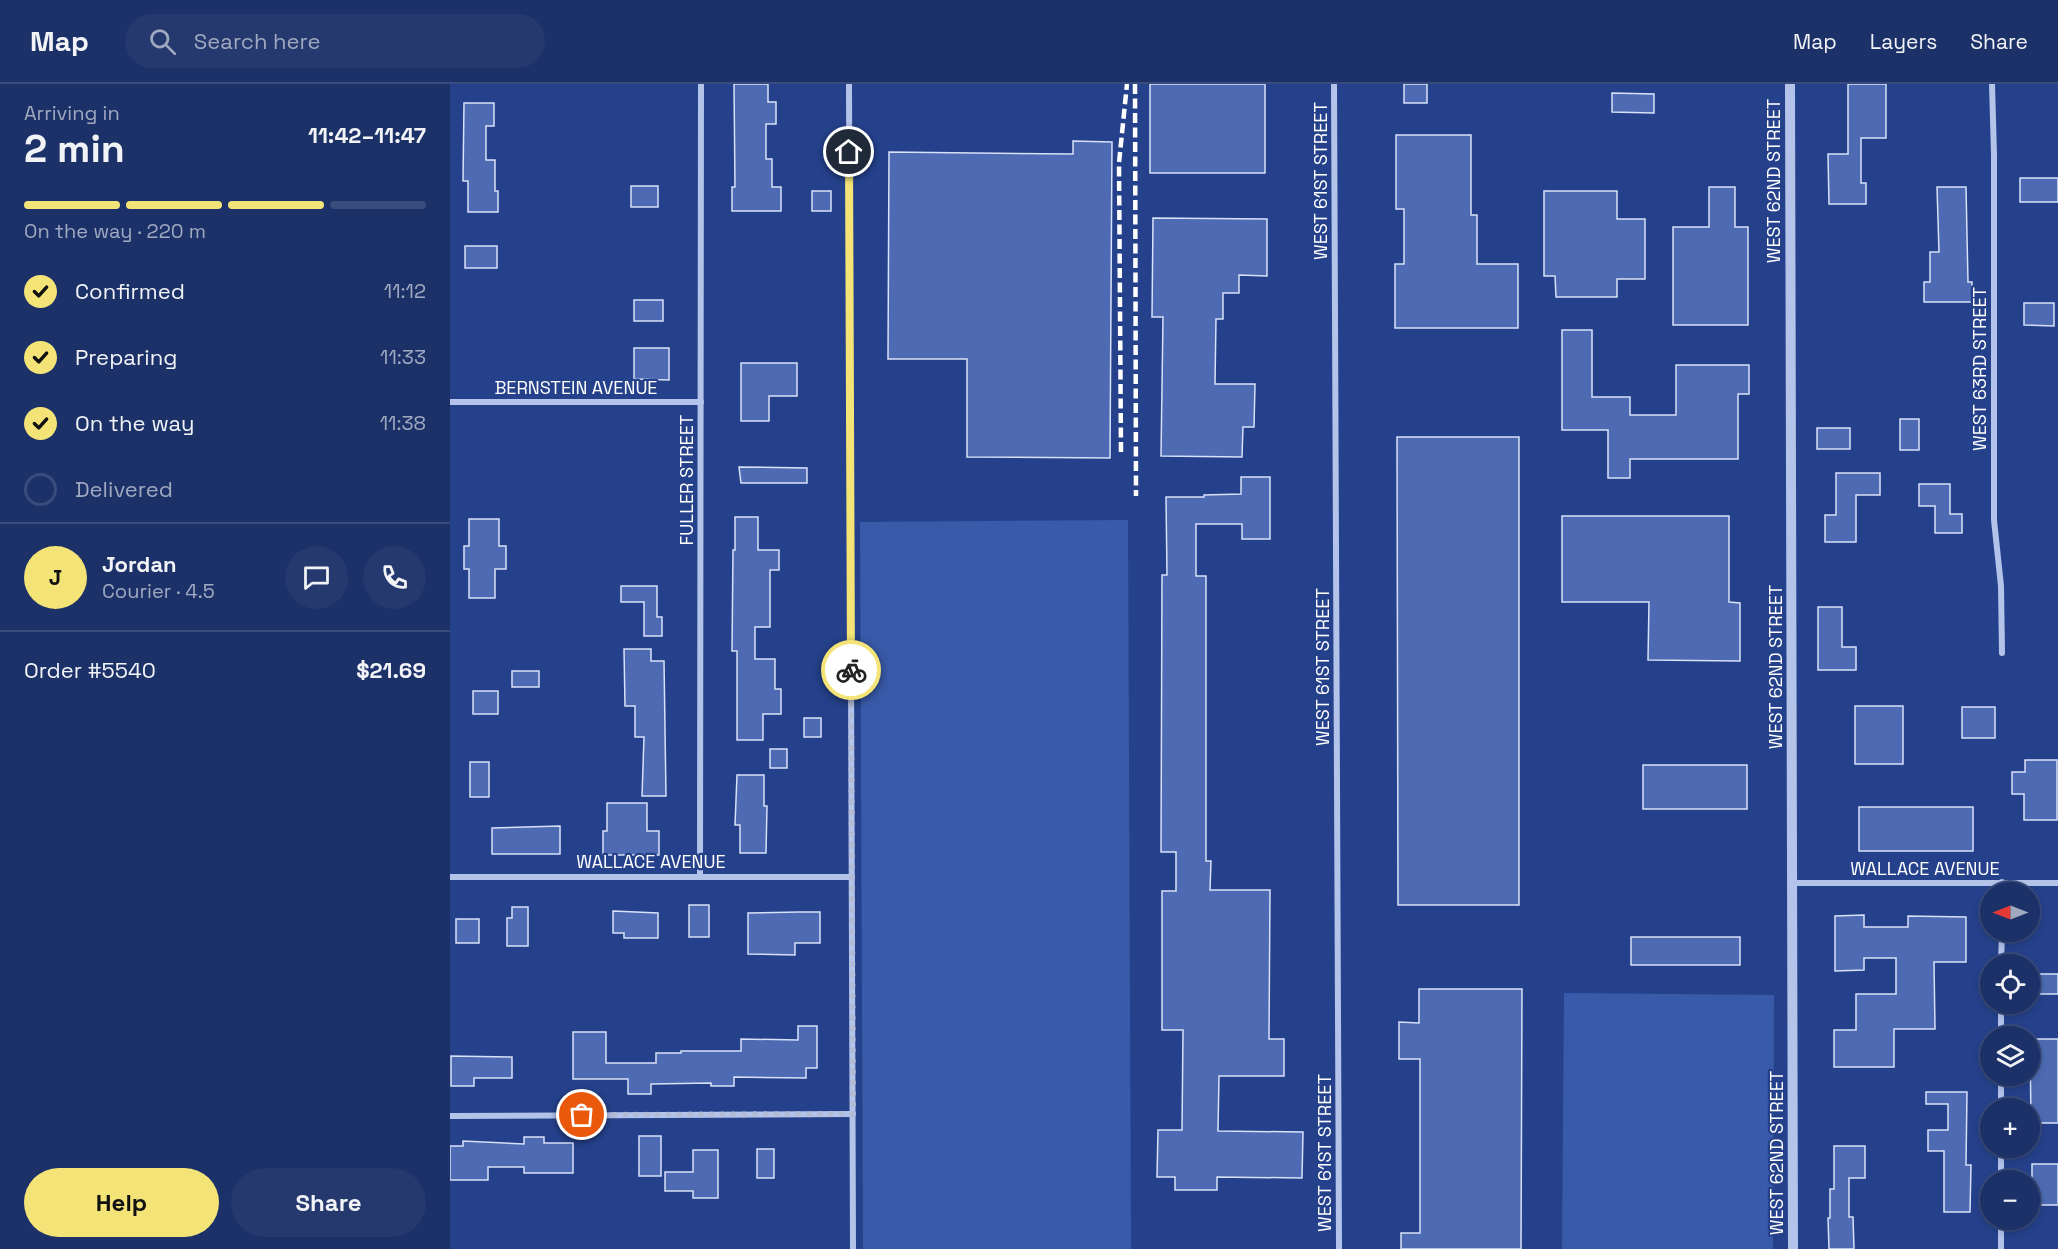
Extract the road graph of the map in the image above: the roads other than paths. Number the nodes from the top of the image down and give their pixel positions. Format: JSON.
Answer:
{"nodes":[{"id":1,"x":701,"y":84,"type":"edge"},
{"id":2,"x":849,"y":84,"type":"edge"},
{"id":3,"x":1334,"y":84,"type":"edge"},
{"id":4,"x":1790,"y":84,"type":"edge"},
{"id":5,"x":1992,"y":84,"type":"edge"},
{"id":6,"x":450,"y":402,"type":"edge"},
{"id":7,"x":701,"y":402,"type":"junction"},
{"id":8,"x":2002,"y":653,"type":"dead end"},
{"id":9,"x":700,"y":876,"type":"junction"},
{"id":10,"x":450,"y":877,"type":"edge"},
{"id":11,"x":852,"y":877,"type":"junction"},
{"id":12,"x":1980,"y":882,"type":"edge"},
{"id":13,"x":1792,"y":883,"type":"junction"},
{"id":14,"x":2040,"y":883,"type":"edge"},
{"id":15,"x":2058,"y":883,"type":"edge"},
{"id":16,"x":853,"y":1114,"type":"junction"},
{"id":17,"x":450,"y":1116,"type":"edge"},
{"id":18,"x":2001,"y":1230,"type":"edge"},
{"id":19,"x":853,"y":1249,"type":"edge"},
{"id":20,"x":1339,"y":1249,"type":"edge"},
{"id":21,"x":1793,"y":1249,"type":"edge"},
{"id":22,"x":2001,"y":1249,"type":"edge"}],
"edges":[{"from":1,"to":7,"type":"street","name":"FULLER STREET"},
{"from":2,"to":11,"type":"street"},
{"from":3,"to":20,"type":"street","name":"WEST 61ST STREET"},
{"from":4,"to":13,"type":"street","name":"WEST 62ND STREET"},
{"from":5,"to":8,"type":"street","name":"WEST 63RD STREET"},
{"from":6,"to":7,"type":"street","name":"BERNSTEIN AVENUE"},
{"from":7,"to":9,"type":"street","name":"FULLER STREET"},
{"from":9,"to":10,"type":"street","name":"WALLACE AVENUE"},
{"from":9,"to":11,"type":"street","name":"WALLACE AVENUE"},
{"from":11,"to":16,"type":"street"},
{"from":12,"to":13,"type":"street","name":"WALLACE AVENUE"},
{"from":13,"to":21,"type":"street","name":"WEST 62ND STREET"},
{"from":14,"to":15,"type":"street","name":"WALLACE AVENUE"},
{"from":16,"to":17,"type":"street"},
{"from":16,"to":19,"type":"street"},
{"from":18,"to":22,"type":"street"}]}
